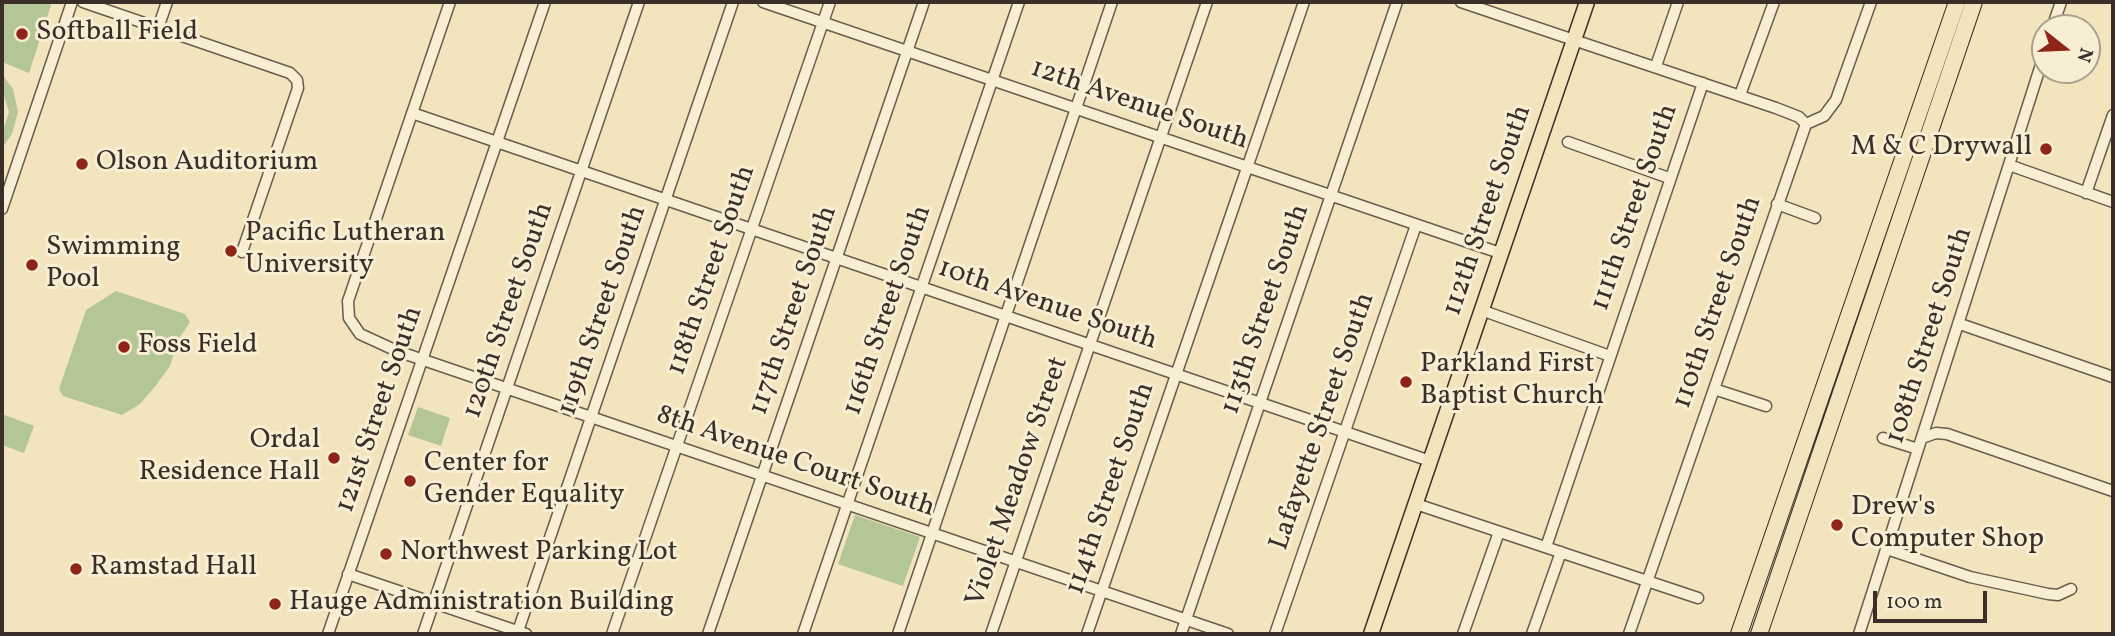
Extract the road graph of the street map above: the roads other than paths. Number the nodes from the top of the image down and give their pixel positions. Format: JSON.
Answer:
{"nodes":[{"id":1,"x":72,"y":2,"type":"edge"},
{"id":2,"x":83,"y":2,"type":"edge"},
{"id":3,"x":167,"y":2,"type":"edge"},
{"id":4,"x":450,"y":2,"type":"edge"},
{"id":5,"x":545,"y":2,"type":"edge"},
{"id":6,"x":639,"y":2,"type":"edge"},
{"id":7,"x":733,"y":2,"type":"edge"},
{"id":8,"x":763,"y":2,"type":"edge"},
{"id":9,"x":830,"y":2,"type":"edge"},
{"id":10,"x":924,"y":2,"type":"edge"},
{"id":11,"x":1018,"y":2,"type":"edge"},
{"id":12,"x":1112,"y":2,"type":"edge"},
{"id":13,"x":1207,"y":2,"type":"edge"},
{"id":14,"x":1304,"y":2,"type":"edge"},
{"id":15,"x":1397,"y":2,"type":"edge"},
{"id":16,"x":1461,"y":2,"type":"edge"},
{"id":17,"x":1587,"y":2,"type":"edge"},
{"id":18,"x":1678,"y":2,"type":"edge"},
{"id":19,"x":1774,"y":2,"type":"edge"},
{"id":20,"x":1871,"y":2,"type":"edge"},
{"id":21,"x":1957,"y":2,"type":"edge"},
{"id":22,"x":1974,"y":2,"type":"edge"},
{"id":23,"x":1488,"y":6,"type":"edge"},
{"id":24,"x":823,"y":22,"type":"junction"},
{"id":25,"x":158,"y":27,"type":"junction"},
{"id":26,"x":1574,"y":38,"type":"junction"},
{"id":27,"x":908,"y":51,"type":"junction"},
{"id":28,"x":1656,"y":66,"type":"junction"},
{"id":29,"x":992,"y":80,"type":"junction"},
{"id":30,"x":1703,"y":83,"type":"junction"},
{"id":31,"x":2035,"y":84,"type":"edge"},
{"id":32,"x":1740,"y":95,"type":"junction"},
{"id":33,"x":1076,"y":109,"type":"junction"},
{"id":34,"x":412,"y":113,"type":"junction"},
{"id":35,"x":2113,"y":115,"type":"edge"},
{"id":36,"x":1806,"y":124,"type":"junction"},
{"id":37,"x":1161,"y":138,"type":"junction"},
{"id":38,"x":497,"y":142,"type":"junction"},
{"id":39,"x":1568,"y":142,"type":"dead end"},
{"id":40,"x":2009,"y":165,"type":"junction"},
{"id":41,"x":1247,"y":167,"type":"junction"},
{"id":42,"x":582,"y":172,"type":"junction"},
{"id":43,"x":1669,"y":178,"type":"junction"},
{"id":44,"x":2086,"y":192,"type":"junction"},
{"id":45,"x":1331,"y":196,"type":"junction"},
{"id":46,"x":666,"y":200,"type":"junction"},
{"id":47,"x":2113,"y":202,"type":"edge"},
{"id":48,"x":1777,"y":204,"type":"junction"},
{"id":49,"x":2,"y":209,"type":"edge"},
{"id":50,"x":1815,"y":218,"type":"dead end"},
{"id":51,"x":1416,"y":225,"type":"junction"},
{"id":52,"x":751,"y":229,"type":"junction"},
{"id":53,"x":242,"y":252,"type":"dead end"},
{"id":54,"x":1500,"y":253,"type":"junction"},
{"id":55,"x":837,"y":259,"type":"junction"},
{"id":56,"x":921,"y":287,"type":"junction"},
{"id":57,"x":1480,"y":310,"type":"junction"},
{"id":58,"x":1004,"y":316,"type":"junction"},
{"id":59,"x":1960,"y":324,"type":"junction"},
{"id":60,"x":1089,"y":345,"type":"junction"},
{"id":61,"x":1610,"y":356,"type":"junction"},
{"id":62,"x":422,"y":359,"type":"junction"},
{"id":63,"x":1176,"y":374,"type":"junction"},
{"id":64,"x":2113,"y":377,"type":"edge"},
{"id":65,"x":507,"y":388,"type":"junction"},
{"id":66,"x":1714,"y":389,"type":"junction"},
{"id":67,"x":1259,"y":402,"type":"junction"},
{"id":68,"x":1766,"y":406,"type":"dead end"},
{"id":69,"x":591,"y":417,"type":"junction"},
{"id":70,"x":1344,"y":432,"type":"junction"},
{"id":71,"x":1883,"y":438,"type":"dead end"},
{"id":72,"x":1920,"y":444,"type":"junction"},
{"id":73,"x":677,"y":446,"type":"junction"},
{"id":74,"x":1430,"y":461,"type":"junction"},
{"id":75,"x":763,"y":475,"type":"junction"},
{"id":76,"x":2113,"y":491,"type":"edge"},
{"id":77,"x":847,"y":504,"type":"junction"},
{"id":78,"x":1416,"y":504,"type":"junction"},
{"id":79,"x":1499,"y":532,"type":"junction"},
{"id":80,"x":931,"y":533,"type":"junction"},
{"id":81,"x":1546,"y":547,"type":"junction"},
{"id":82,"x":1887,"y":550,"type":"junction"},
{"id":83,"x":1561,"y":552,"type":"junction"},
{"id":84,"x":1016,"y":562,"type":"junction"},
{"id":85,"x":348,"y":574,"type":"junction"},
{"id":86,"x":1647,"y":581,"type":"junction"},
{"id":87,"x":2071,"y":589,"type":"dead end"},
{"id":88,"x":1101,"y":591,"type":"junction"},
{"id":89,"x":1698,"y":598,"type":"dead end"},
{"id":90,"x":434,"y":603,"type":"junction"},
{"id":91,"x":1186,"y":620,"type":"junction"},
{"id":92,"x":520,"y":633,"type":"edge"},
{"id":93,"x":328,"y":634,"type":"edge"},
{"id":94,"x":423,"y":634,"type":"edge"},
{"id":95,"x":612,"y":634,"type":"edge"},
{"id":96,"x":708,"y":634,"type":"edge"},
{"id":97,"x":803,"y":634,"type":"edge"},
{"id":98,"x":898,"y":634,"type":"edge"},
{"id":99,"x":991,"y":634,"type":"edge"},
{"id":100,"x":1087,"y":634,"type":"edge"},
{"id":101,"x":1181,"y":634,"type":"edge"},
{"id":102,"x":1228,"y":634,"type":"edge"},
{"id":103,"x":1275,"y":634,"type":"edge"},
{"id":104,"x":1371,"y":634,"type":"edge"},
{"id":105,"x":1463,"y":634,"type":"edge"},
{"id":106,"x":1532,"y":634,"type":"edge"},
{"id":107,"x":1629,"y":634,"type":"edge"},
{"id":108,"x":1739,"y":634,"type":"edge"},
{"id":109,"x":1759,"y":634,"type":"edge"},
{"id":110,"x":1859,"y":634,"type":"edge"}],
"edges":[{"from":1,"to":49,"type":"street"},
{"from":2,"to":25,"type":"street"},
{"from":3,"to":25,"type":"street"},
{"from":4,"to":34,"type":"street"},
{"from":5,"to":38,"type":"street","name":"121st Street South"},
{"from":6,"to":42,"type":"street","name":"120th Street South"},
{"from":7,"to":46,"type":"street","name":"119th Street South"},
{"from":8,"to":24,"type":"street","name":"12th Avenue South"},
{"from":9,"to":24,"type":"street","name":"118th Street South"},
{"from":10,"to":27,"type":"street","name":"117th Street South"},
{"from":11,"to":29,"type":"street","name":"116th Street South"},
{"from":12,"to":33,"type":"street"},
{"from":13,"to":37,"type":"street","name":"Violet Meadow Street"},
{"from":14,"to":41,"type":"street","name":"114th Street South"},
{"from":15,"to":45,"type":"street","name":"113th Street South"},
{"from":16,"to":23,"type":"street"},
{"from":17,"to":26,"type":"main road","name":"112th Street South"},
{"from":18,"to":28,"type":"street","name":"111th Street South"},
{"from":19,"to":32,"type":"street"},
{"from":20,"to":36,"type":"street"},
{"from":21,"to":108,"type":"highway"},
{"from":22,"to":109,"type":"highway"},
{"from":23,"to":26,"type":"street"},
{"from":24,"to":27,"type":"street","name":"12th Avenue South"},
{"from":24,"to":52,"type":"street","name":"118th Street South"},
{"from":25,"to":53,"type":"street"},
{"from":26,"to":28,"type":"street"},
{"from":26,"to":54,"type":"main road","name":"112th Street South"},
{"from":27,"to":29,"type":"street","name":"12th Avenue South"},
{"from":27,"to":55,"type":"street","name":"117th Street South"},
{"from":28,"to":30,"type":"street"},
{"from":29,"to":33,"type":"street","name":"12th Avenue South"},
{"from":29,"to":56,"type":"street","name":"116th Street South"},
{"from":30,"to":32,"type":"street"},
{"from":30,"to":43,"type":"street","name":"111th Street South"},
{"from":31,"to":40,"type":"street","name":"108th Street South"},
{"from":32,"to":36,"type":"street"},
{"from":33,"to":37,"type":"street","name":"12th Avenue South"},
{"from":33,"to":58,"type":"street"},
{"from":34,"to":38,"type":"street","name":"10th Avenue South"},
{"from":34,"to":62,"type":"street","name":"8th Avenue Court South"},
{"from":35,"to":44,"type":"street"},
{"from":36,"to":48,"type":"street","name":"110th Street South"},
{"from":37,"to":41,"type":"street","name":"12th Avenue South"},
{"from":37,"to":60,"type":"street","name":"Violet Meadow Street"},
{"from":38,"to":42,"type":"street","name":"10th Avenue South"},
{"from":38,"to":62,"type":"street","name":"121st Street South"},
{"from":39,"to":43,"type":"street"},
{"from":40,"to":44,"type":"street"},
{"from":40,"to":59,"type":"street","name":"108th Street South"},
{"from":41,"to":45,"type":"street","name":"12th Avenue South"},
{"from":41,"to":63,"type":"street","name":"114th Street South"},
{"from":42,"to":46,"type":"street","name":"10th Avenue South"},
{"from":42,"to":65,"type":"street","name":"120th Street South"},
{"from":43,"to":61,"type":"street","name":"111th Street South"},
{"from":44,"to":47,"type":"street"},
{"from":45,"to":51,"type":"street","name":"12th Avenue South"},
{"from":45,"to":67,"type":"street","name":"113th Street South"},
{"from":46,"to":52,"type":"street","name":"10th Avenue South"},
{"from":46,"to":69,"type":"street","name":"119th Street South"},
{"from":48,"to":50,"type":"street"},
{"from":48,"to":66,"type":"street","name":"110th Street South"},
{"from":51,"to":54,"type":"street","name":"12th Avenue South"},
{"from":51,"to":70,"type":"street","name":"Lafayette Street South"},
{"from":52,"to":55,"type":"street","name":"10th Avenue South"},
{"from":52,"to":73,"type":"street","name":"118th Street South"},
{"from":54,"to":57,"type":"main road","name":"112th Street South"},
{"from":55,"to":56,"type":"street","name":"10th Avenue South"},
{"from":55,"to":75,"type":"street","name":"117th Street South"},
{"from":56,"to":58,"type":"street","name":"10th Avenue South"},
{"from":56,"to":77,"type":"street","name":"116th Street South"},
{"from":57,"to":61,"type":"street"},
{"from":57,"to":74,"type":"main road","name":"112th Street South"},
{"from":58,"to":60,"type":"street","name":"10th Avenue South"},
{"from":58,"to":80,"type":"street"},
{"from":59,"to":64,"type":"street"},
{"from":59,"to":72,"type":"street","name":"108th Street South"},
{"from":60,"to":63,"type":"street","name":"10th Avenue South"},
{"from":60,"to":84,"type":"street","name":"Violet Meadow Street"},
{"from":61,"to":81,"type":"street","name":"111th Street South"},
{"from":62,"to":65,"type":"street","name":"8th Avenue Court South"},
{"from":62,"to":85,"type":"street","name":"121st Street South"},
{"from":63,"to":67,"type":"street","name":"10th Avenue South"},
{"from":63,"to":88,"type":"street","name":"114th Street South"},
{"from":65,"to":69,"type":"street","name":"8th Avenue Court South"},
{"from":65,"to":90,"type":"street","name":"120th Street South"},
{"from":66,"to":68,"type":"street"},
{"from":66,"to":86,"type":"street","name":"110th Street South"},
{"from":67,"to":70,"type":"street","name":"10th Avenue South"},
{"from":67,"to":91,"type":"street","name":"113th Street South"},
{"from":69,"to":73,"type":"street","name":"8th Avenue Court South"},
{"from":69,"to":92,"type":"street","name":"119th Street South"},
{"from":70,"to":74,"type":"street","name":"10th Avenue South"},
{"from":70,"to":103,"type":"street","name":"Lafayette Street South"},
{"from":71,"to":72,"type":"street"},
{"from":72,"to":76,"type":"street"},
{"from":72,"to":82,"type":"street","name":"108th Street South"},
{"from":73,"to":75,"type":"street","name":"8th Avenue Court South"},
{"from":73,"to":95,"type":"street","name":"118th Street South"},
{"from":74,"to":78,"type":"main road","name":"112th Street South"},
{"from":75,"to":77,"type":"street","name":"8th Avenue Court South"},
{"from":75,"to":96,"type":"street","name":"117th Street South"},
{"from":77,"to":80,"type":"street","name":"8th Avenue Court South"},
{"from":77,"to":97,"type":"street","name":"116th Street South"},
{"from":78,"to":79,"type":"street"},
{"from":78,"to":104,"type":"main road","name":"112th Street South"},
{"from":79,"to":81,"type":"street"},
{"from":79,"to":105,"type":"street"},
{"from":80,"to":84,"type":"street","name":"8th Avenue Court South"},
{"from":80,"to":98,"type":"street"},
{"from":81,"to":83,"type":"street"},
{"from":82,"to":87,"type":"street"},
{"from":82,"to":110,"type":"street","name":"108th Street South"},
{"from":83,"to":86,"type":"street"},
{"from":83,"to":106,"type":"street"},
{"from":84,"to":88,"type":"street","name":"8th Avenue Court South"},
{"from":84,"to":99,"type":"street","name":"Violet Meadow Street"},
{"from":85,"to":90,"type":"street"},
{"from":85,"to":93,"type":"street","name":"121st Street South"},
{"from":86,"to":89,"type":"street"},
{"from":86,"to":107,"type":"street","name":"110th Street South"},
{"from":88,"to":91,"type":"street","name":"8th Avenue Court South"},
{"from":88,"to":100,"type":"street","name":"114th Street South"},
{"from":90,"to":92,"type":"street"},
{"from":90,"to":94,"type":"street","name":"120th Street South"},
{"from":91,"to":101,"type":"street","name":"113th Street South"},
{"from":91,"to":102,"type":"street","name":"8th Avenue Court South"}]}
